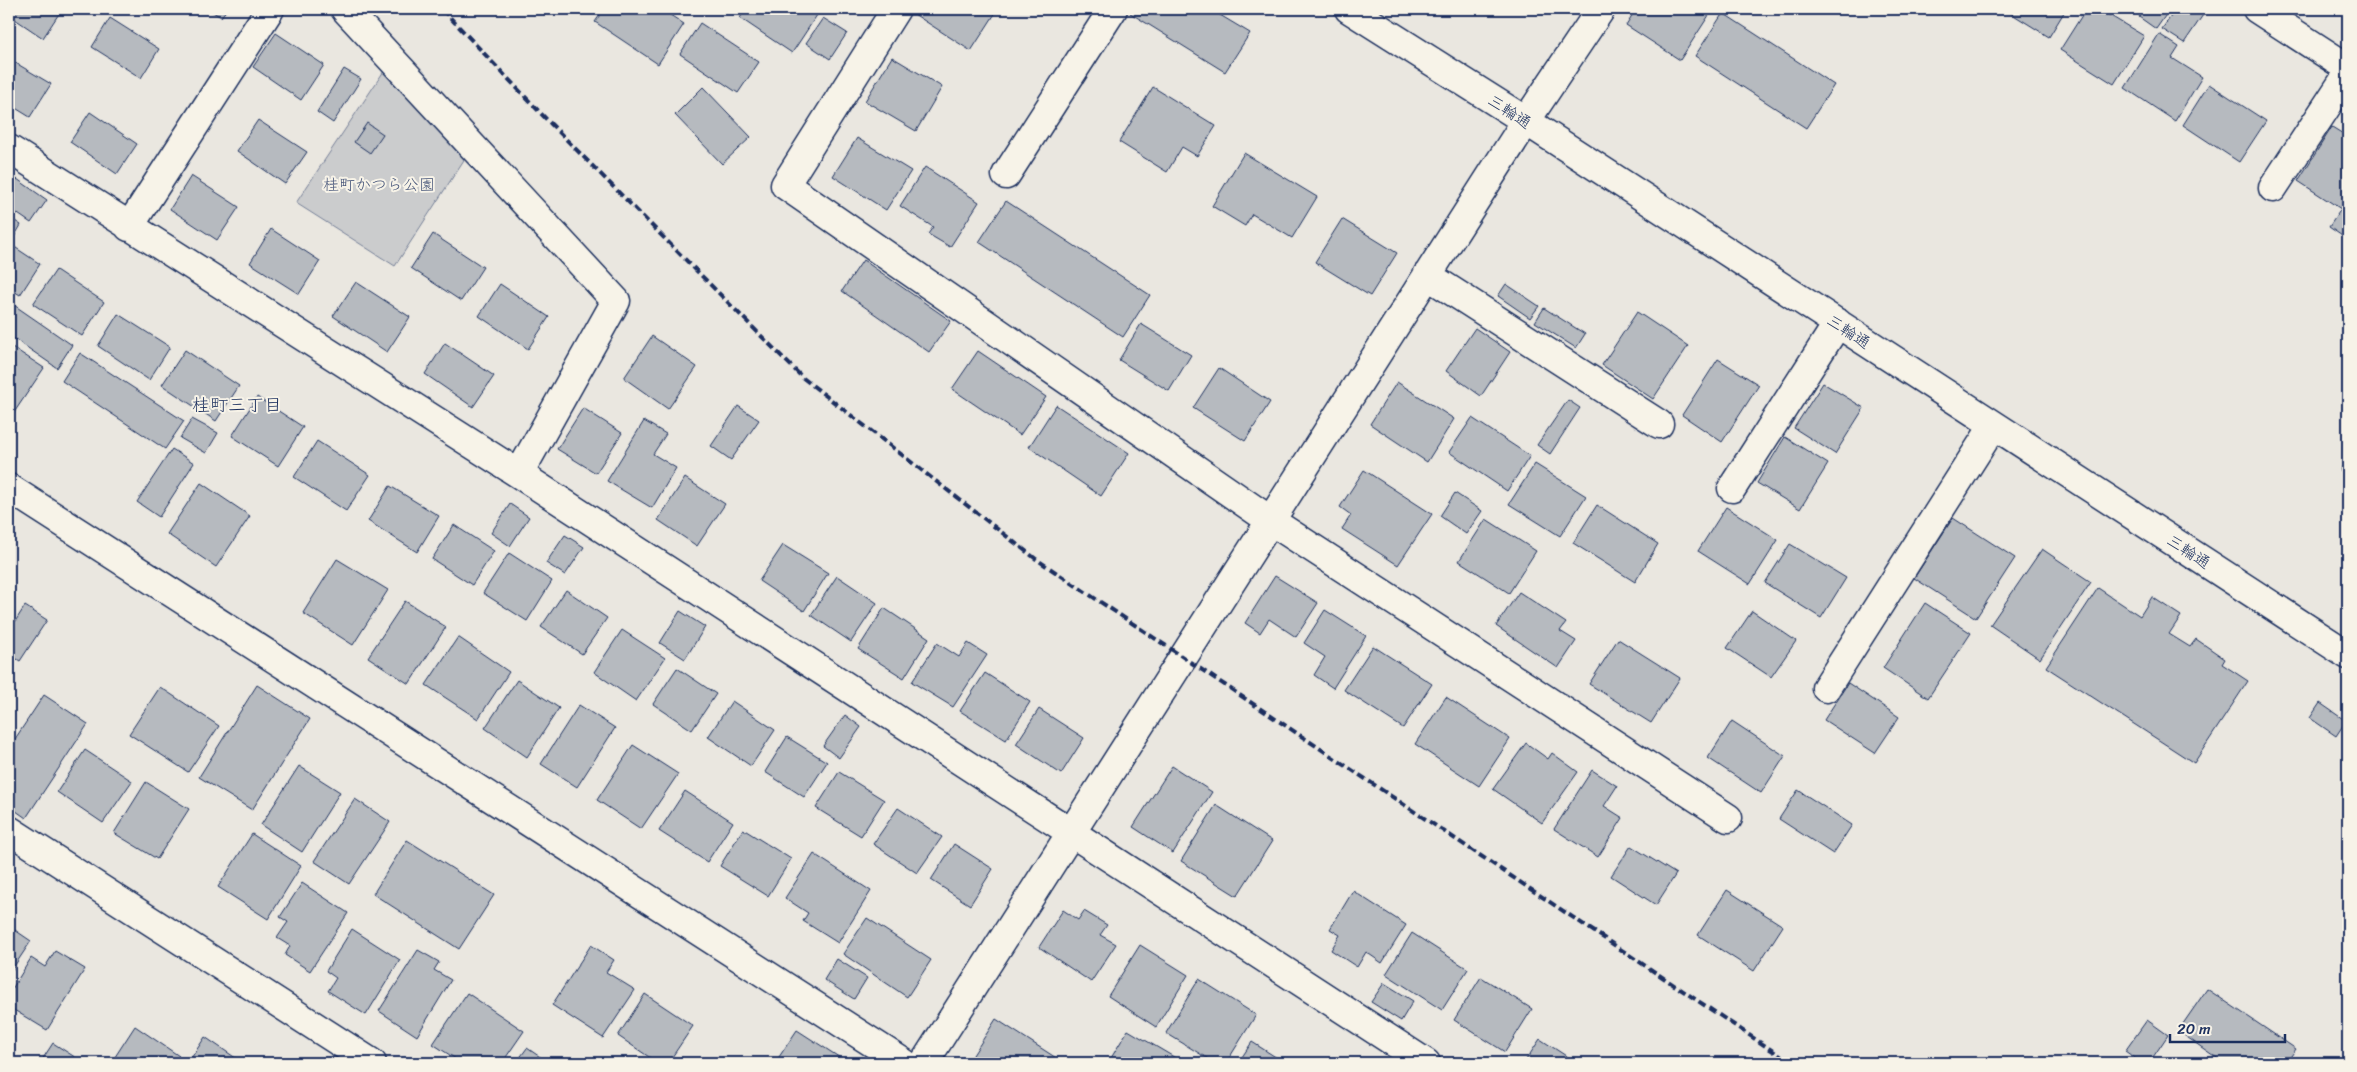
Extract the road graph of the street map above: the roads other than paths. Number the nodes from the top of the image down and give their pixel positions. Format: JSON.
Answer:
{"nodes":[{"id":1,"x":270,"y":9,"type":"edge"},
{"id":2,"x":345,"y":9,"type":"edge"},
{"id":3,"x":1113,"y":9,"type":"edge"},
{"id":4,"x":1349,"y":9,"type":"edge"},
{"id":5,"x":1601,"y":9,"type":"edge"},
{"id":6,"x":2257,"y":9,"type":"edge"},
{"id":7,"x":888,"y":12,"type":"edge"},
{"id":8,"x":2348,"y":68,"type":"edge"},
{"id":9,"x":2348,"y":74,"type":"edge"},
{"id":10,"x":1526,"y":121,"type":"junction"},
{"id":11,"x":9,"y":149,"type":"edge"},
{"id":12,"x":1006,"y":175,"type":"dead end"},
{"id":13,"x":2273,"y":188,"type":"dead end"},
{"id":14,"x":129,"y":227,"type":"junction"},
{"id":15,"x":1427,"y":275,"type":"junction"},
{"id":16,"x":1838,"y":323,"type":"junction"},
{"id":17,"x":1659,"y":424,"type":"dead end"},
{"id":18,"x":1994,"y":425,"type":"junction"},
{"id":19,"x":519,"y":474,"type":"junction"},
{"id":20,"x":9,"y":488,"type":"edge"},
{"id":21,"x":1732,"y":488,"type":"dead end"},
{"id":22,"x":1270,"y":521,"type":"junction"},
{"id":23,"x":2348,"y":655,"type":"edge"},
{"id":24,"x":1826,"y":688,"type":"dead end"},
{"id":25,"x":1728,"y":818,"type":"dead end"},
{"id":26,"x":9,"y":830,"type":"edge"},
{"id":27,"x":1071,"y":833,"type":"junction"},
{"id":28,"x":372,"y":1063,"type":"edge"},
{"id":29,"x":904,"y":1063,"type":"edge"},
{"id":30,"x":924,"y":1063,"type":"edge"},
{"id":31,"x":1426,"y":1063,"type":"edge"}],
"edges":[{"from":1,"to":14,"type":"street"},
{"from":2,"to":19,"type":"street"},
{"from":3,"to":12,"type":"street"},
{"from":4,"to":10,"type":"street","name":"三輪通"},
{"from":5,"to":10,"type":"street"},
{"from":6,"to":8,"type":"street"},
{"from":7,"to":22,"type":"street"},
{"from":9,"to":13,"type":"street"},
{"from":10,"to":15,"type":"street"},
{"from":10,"to":16,"type":"street","name":"三輪通"},
{"from":11,"to":14,"type":"street"},
{"from":14,"to":19,"type":"street"},
{"from":15,"to":17,"type":"street"},
{"from":15,"to":22,"type":"street"},
{"from":16,"to":18,"type":"street","name":"三輪通"},
{"from":16,"to":21,"type":"street"},
{"from":18,"to":23,"type":"street","name":"三輪通"},
{"from":18,"to":24,"type":"street"},
{"from":19,"to":27,"type":"street"},
{"from":20,"to":29,"type":"street"},
{"from":22,"to":25,"type":"street"},
{"from":22,"to":27,"type":"street"},
{"from":26,"to":28,"type":"street"},
{"from":27,"to":30,"type":"street"},
{"from":27,"to":31,"type":"street"}]}
